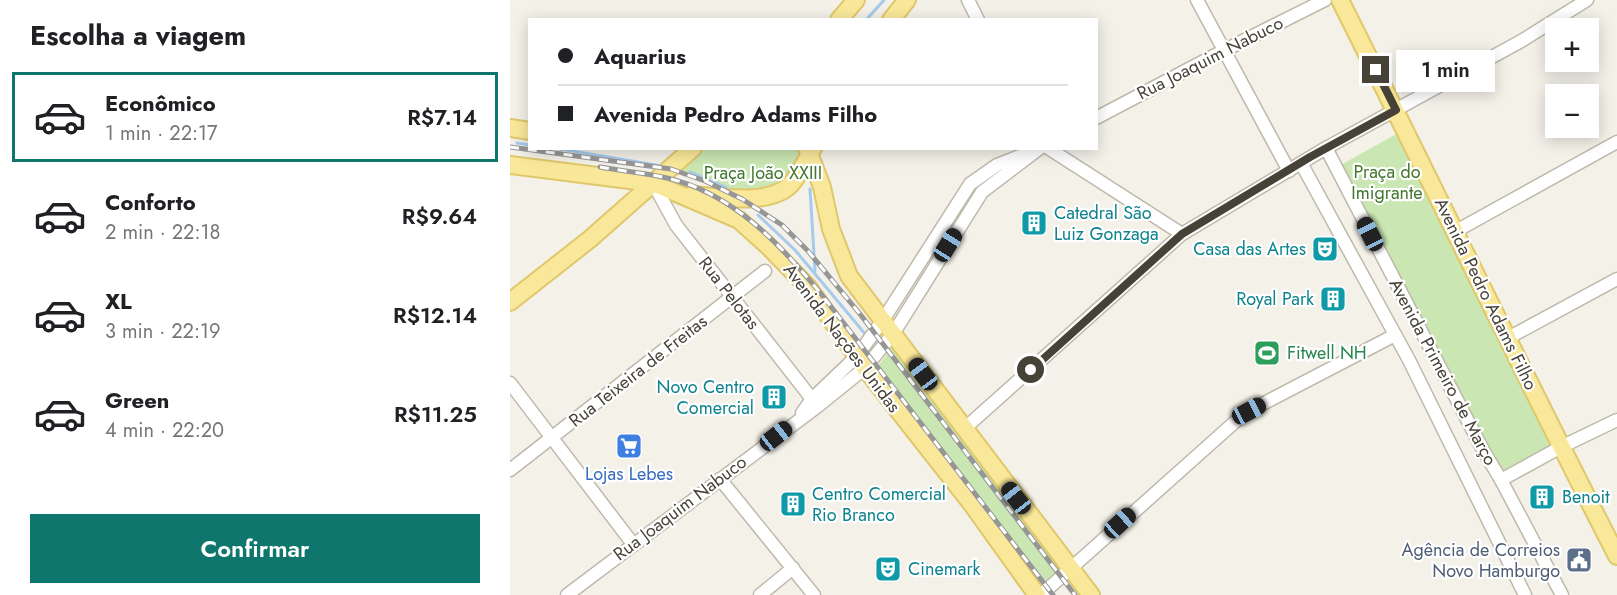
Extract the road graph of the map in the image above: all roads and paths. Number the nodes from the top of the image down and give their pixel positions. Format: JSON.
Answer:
{"nodes":[{"id":1,"x":856,"y":0,"type":"edge"},
{"id":2,"x":907,"y":0,"type":"edge"},
{"id":3,"x":968,"y":0,"type":"edge"},
{"id":4,"x":1197,"y":0,"type":"edge"},
{"id":5,"x":1325,"y":0,"type":"edge"},
{"id":6,"x":1340,"y":0,"type":"edge"},
{"id":7,"x":1587,"y":0,"type":"edge"},
{"id":8,"x":841,"y":18,"type":"edge"},
{"id":9,"x":893,"y":18,"type":"edge"},
{"id":10,"x":977,"y":18,"type":"edge"},
{"id":11,"x":1223,"y":51,"type":"junction"},
{"id":12,"x":1396,"y":110,"type":"junction"},
{"id":13,"x":1098,"y":117,"type":"edge"},
{"id":14,"x":510,"y":128,"type":"edge"},
{"id":15,"x":528,"y":131,"type":"edge"},
{"id":16,"x":1617,"y":142,"type":"edge"},
{"id":17,"x":1326,"y":148,"type":"junction"},
{"id":18,"x":691,"y":150,"type":"edge"},
{"id":19,"x":810,"y":150,"type":"edge"},
{"id":20,"x":1034,"y":150,"type":"edge"},
{"id":21,"x":1036,"y":150,"type":"edge"},
{"id":22,"x":1051,"y":150,"type":"edge"},
{"id":23,"x":1301,"y":163,"type":"junction"},
{"id":24,"x":510,"y":165,"type":"edge"},
{"id":25,"x":1289,"y":171,"type":"junction"},
{"id":26,"x":653,"y":183,"type":"junction"},
{"id":27,"x":682,"y":195,"type":"junction"},
{"id":28,"x":1456,"y":231,"type":"junction"},
{"id":29,"x":1182,"y":234,"type":"junction"},
{"id":30,"x":765,"y":271,"type":"dead end"},
{"id":31,"x":1617,"y":279,"type":"edge"},
{"id":32,"x":732,"y":297,"type":"junction"},
{"id":33,"x":510,"y":302,"type":"edge"},
{"id":34,"x":883,"y":320,"type":"junction"},
{"id":35,"x":893,"y":334,"type":"junction"},
{"id":36,"x":1395,"y":335,"type":"junction"},
{"id":37,"x":1508,"y":338,"type":"junction"},
{"id":38,"x":861,"y":362,"type":"junction"},
{"id":39,"x":510,"y":383,"type":"edge"},
{"id":40,"x":812,"y":399,"type":"junction"},
{"id":41,"x":1617,"y":420,"type":"edge"},
{"id":42,"x":794,"y":422,"type":"junction"},
{"id":43,"x":964,"y":429,"type":"junction"},
{"id":44,"x":553,"y":438,"type":"junction"},
{"id":45,"x":1561,"y":447,"type":"junction"},
{"id":46,"x":510,"y":470,"type":"edge"},
{"id":47,"x":720,"y":479,"type":"junction"},
{"id":48,"x":1501,"y":480,"type":"junction"},
{"id":49,"x":633,"y":544,"type":"junction"},
{"id":50,"x":1617,"y":556,"type":"edge"},
{"id":51,"x":793,"y":568,"type":"junction"},
{"id":52,"x":1069,"y":568,"type":"junction"},
{"id":53,"x":567,"y":595,"type":"edge"},
{"id":54,"x":760,"y":595,"type":"edge"},
{"id":55,"x":814,"y":595,"type":"edge"},
{"id":56,"x":1039,"y":595,"type":"edge"},
{"id":57,"x":1091,"y":595,"type":"edge"},
{"id":58,"x":1524,"y":595,"type":"edge"},
{"id":59,"x":1562,"y":595,"type":"edge"}],
"edges":[{"from":1,"to":8,"type":"main road"},
{"from":2,"to":9,"type":"main road"},
{"from":3,"to":10,"type":"street"},
{"from":4,"to":11,"type":"street"},
{"from":5,"to":11,"type":"street","name":"Rua Joaquim Nabuco"},
{"from":6,"to":12,"type":"main road","name":"Avenida Pedro Adams Filho"},
{"from":7,"to":12,"type":"street"},
{"from":11,"to":13,"type":"street","name":"Rua Joaquim Nabuco"},
{"from":11,"to":25,"type":"street"},
{"from":12,"to":17,"type":"street"},
{"from":12,"to":28,"type":"main road","name":"Avenida Pedro Adams Filho"},
{"from":14,"to":15,"type":"main road"},
{"from":16,"to":28,"type":"street"},
{"from":17,"to":23,"type":"street"},
{"from":17,"to":48,"type":"street","name":"Avenida Primeiro de Março"},
{"from":18,"to":26,"type":"main road"},
{"from":19,"to":27,"type":"main road"},
{"from":19,"to":34,"type":"main road"},
{"from":20,"to":34,"type":"street","name":"Rua Joaquim Nabuco"},
{"from":21,"to":35,"type":"street","name":"Rua Joaquim Nabuco"},
{"from":22,"to":29,"type":"street"},
{"from":23,"to":25,"type":"street"},
{"from":23,"to":36,"type":"street","name":"Avenida Primeiro de Março"},
{"from":24,"to":26,"type":"main road","name":"Avenida Nações Unidas"},
{"from":25,"to":29,"type":"street"},
{"from":26,"to":27,"type":"main road","name":"Avenida Nações Unidas"},
{"from":26,"to":32,"type":"street","name":"Rua Pelotas"},
{"from":26,"to":33,"type":"main road"},
{"from":27,"to":38,"type":"main road","name":"Avenida Nações Unidas"},
{"from":28,"to":37,"type":"main road","name":"Avenida Pedro Adams Filho"},
{"from":29,"to":43,"type":"street"},
{"from":30,"to":32,"type":"street","name":"Rua Teixeira de Freitas"},
{"from":31,"to":37,"type":"street"},
{"from":32,"to":40,"type":"street","name":"Rua Pelotas"},
{"from":32,"to":44,"type":"street","name":"Rua Teixeira de Freitas"},
{"from":34,"to":35,"type":"main road"},
{"from":34,"to":38,"type":"street","name":"Rua Joaquim Nabuco"},
{"from":35,"to":38,"type":"street","name":"Rua Joaquim Nabuco"},
{"from":35,"to":43,"type":"main road"},
{"from":36,"to":52,"type":"street"},
{"from":36,"to":58,"type":"street","name":"Avenida Primeiro de Março"},
{"from":37,"to":45,"type":"main road","name":"Avenida Pedro Adams Filho"},
{"from":38,"to":40,"type":"street","name":"Rua Joaquim Nabuco"},
{"from":38,"to":42,"type":"street","name":"Rua Joaquim Nabuco"},
{"from":38,"to":56,"type":"main road","name":"Avenida Nações Unidas"},
{"from":39,"to":44,"type":"street"},
{"from":40,"to":42,"type":"street","name":"Rua Joaquim Nabuco"},
{"from":41,"to":45,"type":"street"},
{"from":42,"to":47,"type":"street","name":"Rua Joaquim Nabuco"},
{"from":43,"to":52,"type":"main road"},
{"from":44,"to":46,"type":"street","name":"Rua Teixeira de Freitas"},
{"from":44,"to":49,"type":"street"},
{"from":45,"to":48,"type":"street"},
{"from":45,"to":50,"type":"main road","name":"Avenida Pedro Adams Filho"},
{"from":47,"to":49,"type":"street","name":"Rua Joaquim Nabuco"},
{"from":47,"to":51,"type":"street"},
{"from":48,"to":59,"type":"street","name":"Avenida Primeiro de Março"},
{"from":49,"to":53,"type":"street","name":"Rua Joaquim Nabuco"},
{"from":51,"to":54,"type":"street"},
{"from":51,"to":55,"type":"street"},
{"from":52,"to":56,"type":"street"},
{"from":52,"to":57,"type":"main road"}]}
